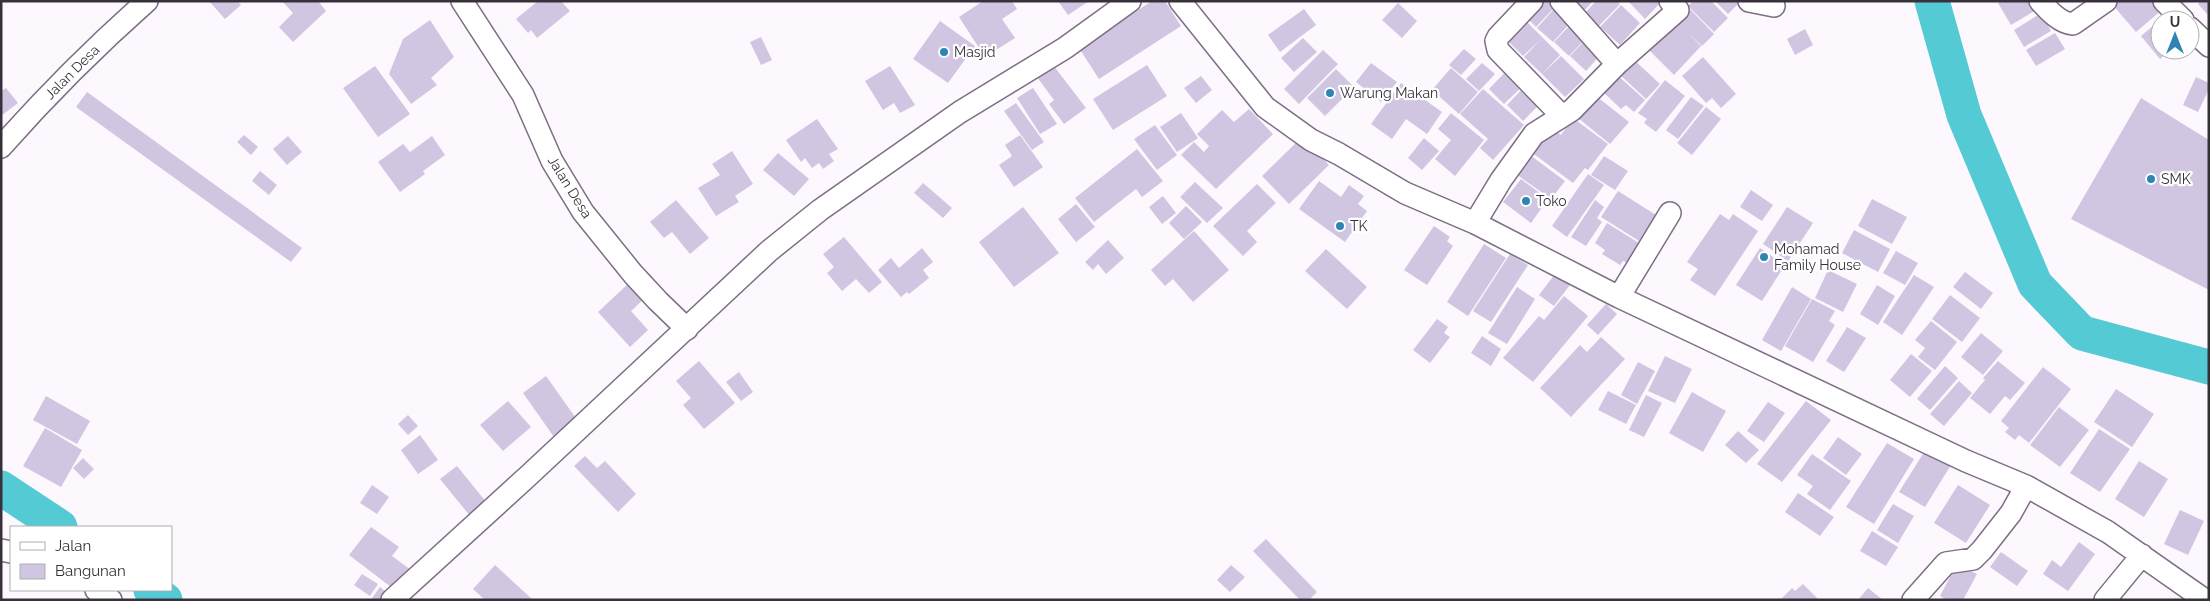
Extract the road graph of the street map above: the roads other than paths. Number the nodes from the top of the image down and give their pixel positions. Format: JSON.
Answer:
{"nodes":[{"id":1,"x":147,"y":1,"type":"edge"},
{"id":2,"x":462,"y":1,"type":"edge"},
{"id":3,"x":1130,"y":1,"type":"edge"},
{"id":4,"x":1180,"y":1,"type":"edge"},
{"id":5,"x":1532,"y":1,"type":"edge"},
{"id":6,"x":1561,"y":1,"type":"edge"},
{"id":7,"x":1749,"y":1,"type":"edge"},
{"id":8,"x":2040,"y":1,"type":"edge"},
{"id":9,"x":2106,"y":1,"type":"edge"},
{"id":10,"x":1679,"y":4,"type":"edge"},
{"id":11,"x":1774,"y":6,"type":"dead end"},
{"id":12,"x":1617,"y":64,"type":"junction"},
{"id":13,"x":1562,"y":116,"type":"junction"},
{"id":14,"x":1,"y":147,"type":"edge"},
{"id":15,"x":1670,"y":213,"type":"dead end"},
{"id":16,"x":1475,"y":223,"type":"junction"},
{"id":17,"x":1619,"y":297,"type":"junction"},
{"id":18,"x":687,"y":329,"type":"junction"},
{"id":19,"x":2026,"y":486,"type":"junction"},
{"id":20,"x":2142,"y":555,"type":"junction"},
{"id":21,"x":98,"y":591,"type":"edge"},
{"id":22,"x":395,"y":598,"type":"edge"},
{"id":23,"x":111,"y":600,"type":"edge"},
{"id":24,"x":1913,"y":600,"type":"edge"},
{"id":25,"x":2105,"y":600,"type":"edge"},
{"id":26,"x":2205,"y":600,"type":"edge"}],
"edges":[{"from":1,"to":14,"type":"street","name":"Jalan Desa"},
{"from":2,"to":18,"type":"street","name":"Jalan Desa"},
{"from":3,"to":18,"type":"street"},
{"from":4,"to":16,"type":"street"},
{"from":5,"to":13,"type":"street"},
{"from":6,"to":12,"type":"street"},
{"from":7,"to":11,"type":"street"},
{"from":8,"to":9,"type":"street"},
{"from":10,"to":12,"type":"street"},
{"from":12,"to":13,"type":"street"},
{"from":13,"to":16,"type":"street"},
{"from":15,"to":17,"type":"street"},
{"from":16,"to":17,"type":"street"},
{"from":17,"to":19,"type":"street"},
{"from":18,"to":22,"type":"street"},
{"from":19,"to":20,"type":"street"},
{"from":19,"to":24,"type":"street"},
{"from":20,"to":25,"type":"street"},
{"from":20,"to":26,"type":"street"},
{"from":21,"to":23,"type":"street"}]}
